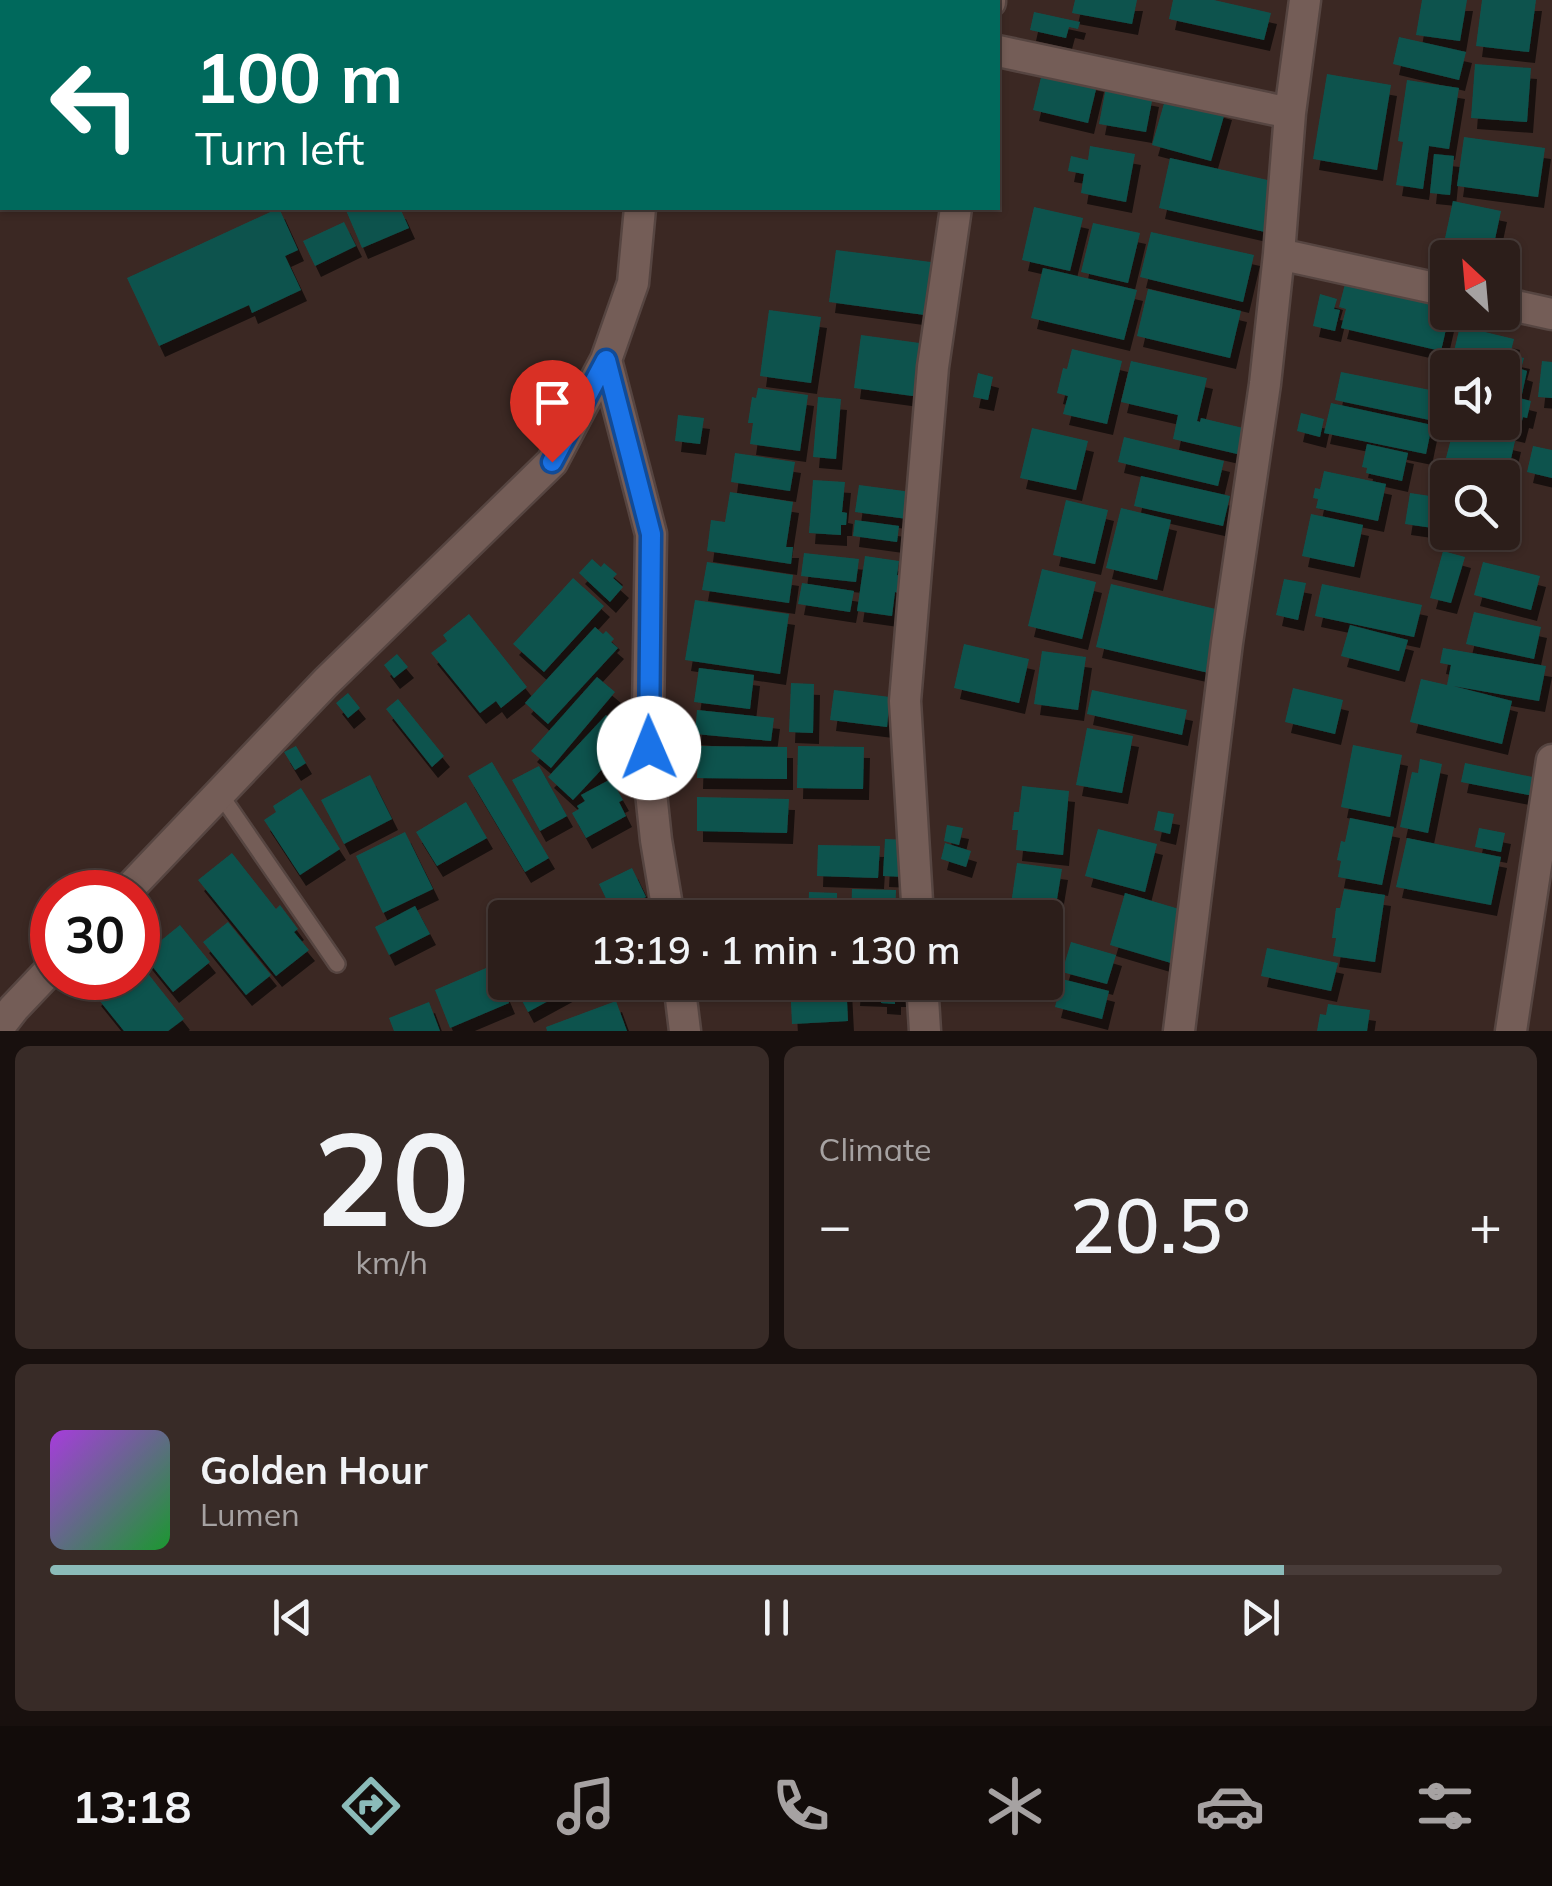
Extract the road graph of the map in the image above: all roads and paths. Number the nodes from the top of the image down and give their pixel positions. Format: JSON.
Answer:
{"nodes":[{"id":1,"x":1305,"y":0,"type":"edge"},
{"id":2,"x":1000,"y":52,"type":"edge"},
{"id":3,"x":1290,"y":112,"type":"junction"},
{"id":4,"x":640,"y":210,"type":"edge"},
{"id":5,"x":956,"y":210,"type":"edge"},
{"id":6,"x":1279,"y":254,"type":"junction"},
{"id":7,"x":1430,"y":287,"type":"edge"},
{"id":8,"x":1520,"y":307,"type":"edge"},
{"id":9,"x":1552,"y":314,"type":"edge"},
{"id":10,"x":606,"y":360,"type":"junction"},
{"id":11,"x":1552,"y":760,"type":"edge"},
{"id":12,"x":220,"y":794,"type":"junction"},
{"id":13,"x":147,"y":870,"type":"edge"},
{"id":14,"x":666,"y":900,"type":"edge"},
{"id":15,"x":917,"y":900,"type":"edge"},
{"id":16,"x":336,"y":964,"type":"dead end"},
{"id":17,"x":30,"y":991,"type":"edge"},
{"id":18,"x":681,"y":1000,"type":"edge"},
{"id":19,"x":923,"y":1000,"type":"edge"},
{"id":20,"x":0,"y":1026,"type":"edge"},
{"id":21,"x":685,"y":1031,"type":"edge"},
{"id":22,"x":925,"y":1031,"type":"edge"},
{"id":23,"x":1179,"y":1031,"type":"edge"},
{"id":24,"x":1511,"y":1031,"type":"edge"}],
"edges":[{"from":1,"to":3,"type":"street"},
{"from":2,"to":3,"type":"street"},
{"from":3,"to":6,"type":"street"},
{"from":4,"to":10,"type":"street"},
{"from":5,"to":15,"type":"street"},
{"from":6,"to":7,"type":"street"},
{"from":6,"to":23,"type":"street"},
{"from":8,"to":9,"type":"street"},
{"from":10,"to":12,"type":"street"},
{"from":10,"to":14,"type":"street"},
{"from":11,"to":24,"type":"street"},
{"from":12,"to":13,"type":"street"},
{"from":12,"to":16,"type":"lane"},
{"from":17,"to":20,"type":"street"},
{"from":18,"to":21,"type":"street"},
{"from":19,"to":22,"type":"street"}]}
